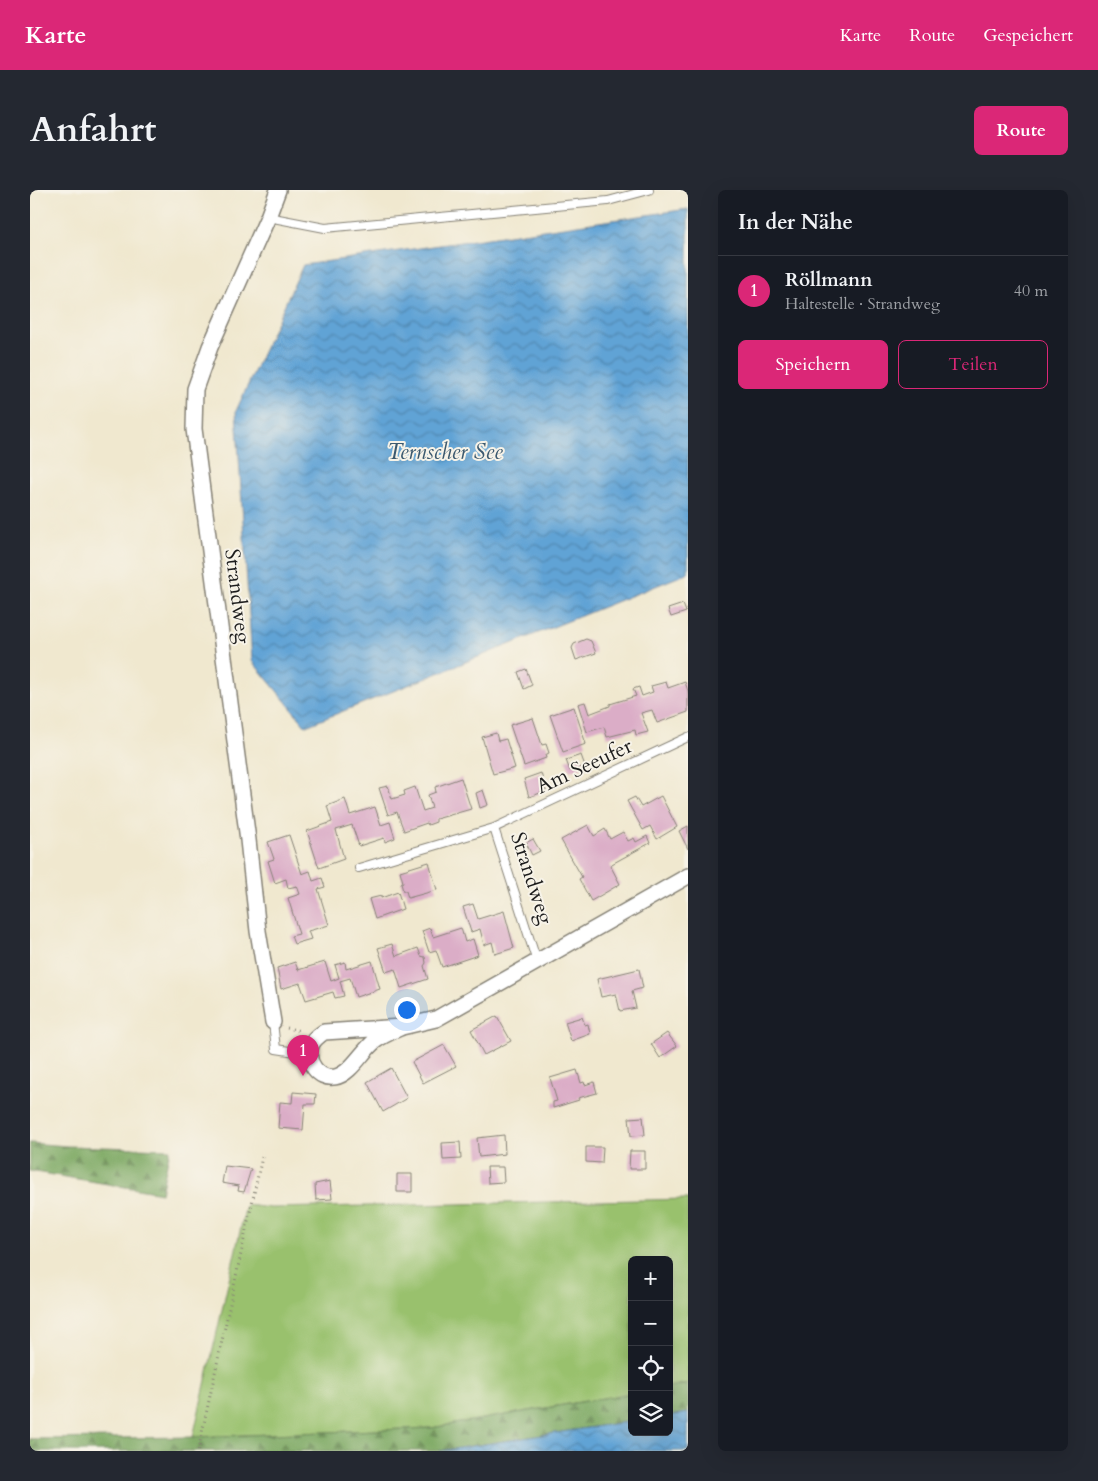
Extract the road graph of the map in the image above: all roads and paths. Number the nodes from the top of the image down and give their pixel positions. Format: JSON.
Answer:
{"nodes":[{"id":1,"x":278,"y":190,"type":"edge"},
{"id":2,"x":648,"y":190,"type":"edge"},
{"id":3,"x":268,"y":217,"type":"junction"},
{"id":4,"x":688,"y":737,"type":"edge"},
{"id":5,"x":494,"y":828,"type":"junction"},
{"id":6,"x":359,"y":868,"type":"dead end"},
{"id":7,"x":688,"y":876,"type":"edge"},
{"id":8,"x":537,"y":962,"type":"junction"},
{"id":9,"x":273,"y":1022,"type":"junction"},
{"id":10,"x":402,"y":1027,"type":"junction"},
{"id":11,"x":324,"y":1032,"type":"junction"},
{"id":12,"x":309,"y":1054,"type":"junction"},
{"id":13,"x":262,"y":1157,"type":"dead end"},
{"id":14,"x":198,"y":1451,"type":"edge"}],
"edges":[{"from":1,"to":3,"type":"street","name":"Strandweg"},
{"from":2,"to":3,"type":"lane"},
{"from":3,"to":9,"type":"street","name":"Strandweg"},
{"from":4,"to":5,"type":"lane","name":"Am Seeufer"},
{"from":5,"to":6,"type":"lane","name":"Strandweg"},
{"from":5,"to":8,"type":"lane","name":"Strandweg"},
{"from":7,"to":8,"type":"street","name":"Strandweg"},
{"from":8,"to":10,"type":"street","name":"Strandweg"},
{"from":9,"to":11,"type":"path"},
{"from":9,"to":12,"type":"lane"},
{"from":10,"to":11,"type":"street","name":"Strandweg"},
{"from":10,"to":12,"type":"street","name":"Strandweg"},
{"from":11,"to":12,"type":"street"},
{"from":13,"to":14,"type":"path"}]}
